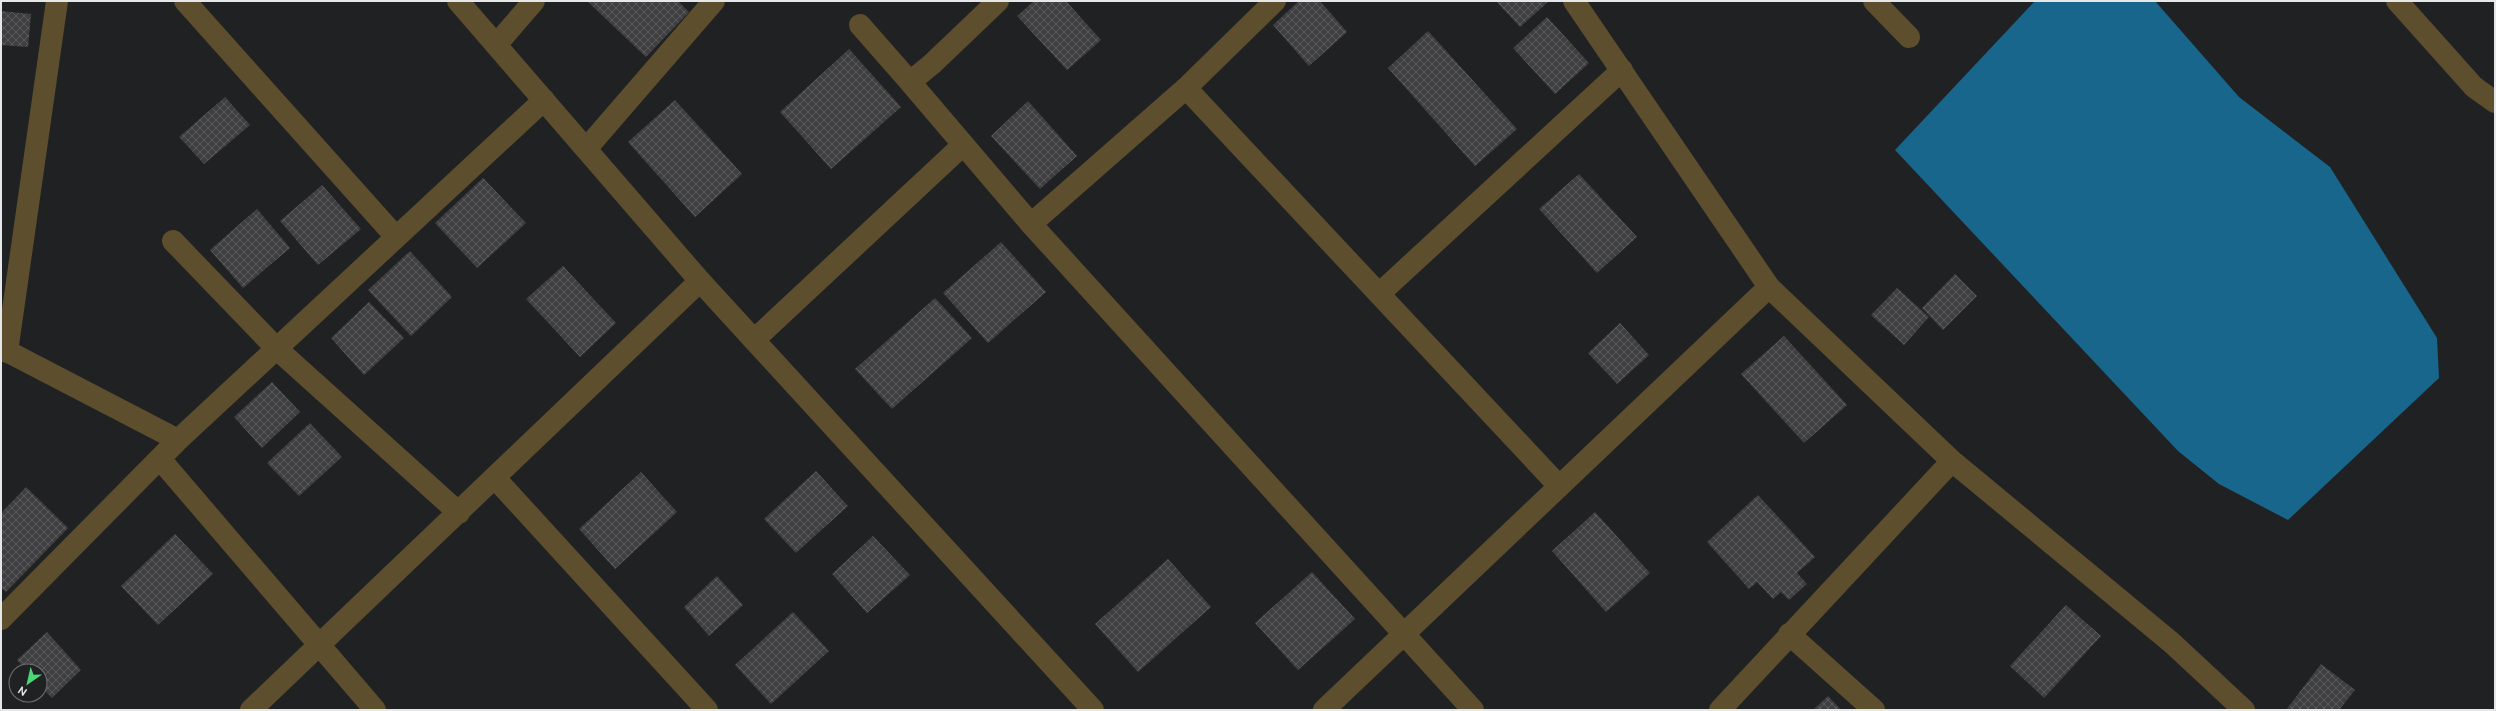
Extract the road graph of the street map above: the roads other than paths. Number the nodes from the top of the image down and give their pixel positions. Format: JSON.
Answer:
{"nodes":[{"id":1,"x":57,"y":1,"type":"edge"},
{"id":2,"x":185,"y":1,"type":"edge"},
{"id":3,"x":458,"y":1,"type":"edge"},
{"id":4,"x":534,"y":1,"type":"edge"},
{"id":5,"x":714,"y":1,"type":"edge"},
{"id":6,"x":998,"y":1,"type":"edge"},
{"id":7,"x":1275,"y":1,"type":"edge"},
{"id":8,"x":1574,"y":1,"type":"edge"},
{"id":9,"x":1874,"y":1,"type":"edge"},
{"id":10,"x":2397,"y":1,"type":"edge"},
{"id":11,"x":860,"y":25,"type":"dead end"},
{"id":12,"x":1909,"y":37,"type":"dead end"},
{"id":13,"x":496,"y":45,"type":"junction"},
{"id":14,"x":1622,"y":70,"type":"junction"},
{"id":15,"x":910,"y":82,"type":"junction"},
{"id":16,"x":1186,"y":88,"type":"junction"},
{"id":17,"x":544,"y":100,"type":"junction"},
{"id":18,"x":2495,"y":102,"type":"edge"},
{"id":19,"x":963,"y":145,"type":"junction"},
{"id":20,"x":586,"y":149,"type":"junction"},
{"id":21,"x":1031,"y":224,"type":"junction"},
{"id":22,"x":396,"y":237,"type":"junction"},
{"id":23,"x":173,"y":241,"type":"dead end"},
{"id":24,"x":700,"y":281,"type":"junction"},
{"id":25,"x":1769,"y":287,"type":"junction"},
{"id":26,"x":1380,"y":294,"type":"junction"},
{"id":27,"x":754,"y":340,"type":"junction"},
{"id":28,"x":277,"y":349,"type":"junction"},
{"id":29,"x":4,"y":350,"type":"edge"},
{"id":30,"x":178,"y":440,"type":"junction"},
{"id":31,"x":160,"y":459,"type":"junction"},
{"id":32,"x":1952,"y":461,"type":"junction"},
{"id":33,"x":495,"y":478,"type":"junction"},
{"id":34,"x":1559,"y":486,"type":"junction"},
{"id":35,"x":459,"y":513,"type":"junction"},
{"id":36,"x":1,"y":619,"type":"edge"},
{"id":37,"x":1403,"y":633,"type":"junction"},
{"id":38,"x":1789,"y":634,"type":"junction"},
{"id":39,"x":320,"y":645,"type":"junction"},
{"id":40,"x":251,"y":710,"type":"edge"},
{"id":41,"x":375,"y":710,"type":"edge"},
{"id":42,"x":707,"y":710,"type":"edge"},
{"id":43,"x":1093,"y":710,"type":"edge"},
{"id":44,"x":1324,"y":710,"type":"edge"},
{"id":45,"x":1473,"y":710,"type":"edge"},
{"id":46,"x":1720,"y":710,"type":"edge"},
{"id":47,"x":1874,"y":710,"type":"edge"},
{"id":48,"x":2244,"y":710,"type":"edge"}],
"edges":[{"from":1,"to":29,"type":"street"},
{"from":2,"to":22,"type":"street"},
{"from":3,"to":13,"type":"street"},
{"from":4,"to":13,"type":"street"},
{"from":5,"to":20,"type":"street"},
{"from":6,"to":15,"type":"street"},
{"from":7,"to":16,"type":"street"},
{"from":8,"to":14,"type":"street"},
{"from":9,"to":12,"type":"street"},
{"from":10,"to":18,"type":"street"},
{"from":11,"to":15,"type":"street"},
{"from":13,"to":17,"type":"street"},
{"from":14,"to":25,"type":"street"},
{"from":14,"to":26,"type":"street"},
{"from":15,"to":19,"type":"street"},
{"from":16,"to":21,"type":"street"},
{"from":16,"to":26,"type":"street"},
{"from":17,"to":20,"type":"street"},
{"from":17,"to":22,"type":"street"},
{"from":19,"to":21,"type":"street"},
{"from":19,"to":27,"type":"street"},
{"from":20,"to":24,"type":"street"},
{"from":21,"to":37,"type":"street"},
{"from":22,"to":28,"type":"street"},
{"from":23,"to":28,"type":"street"},
{"from":24,"to":27,"type":"street"},
{"from":24,"to":33,"type":"street"},
{"from":25,"to":32,"type":"street"},
{"from":25,"to":34,"type":"street"},
{"from":26,"to":34,"type":"street"},
{"from":27,"to":43,"type":"street"},
{"from":28,"to":30,"type":"street"},
{"from":28,"to":35,"type":"street"},
{"from":29,"to":30,"type":"street"},
{"from":30,"to":31,"type":"street"},
{"from":31,"to":36,"type":"street"},
{"from":31,"to":39,"type":"street"},
{"from":32,"to":38,"type":"street"},
{"from":32,"to":48,"type":"street"},
{"from":33,"to":35,"type":"street"},
{"from":33,"to":42,"type":"street"},
{"from":34,"to":37,"type":"street"},
{"from":35,"to":39,"type":"street"},
{"from":37,"to":44,"type":"street"},
{"from":37,"to":45,"type":"street"},
{"from":38,"to":46,"type":"street"},
{"from":38,"to":47,"type":"street"},
{"from":39,"to":40,"type":"street"},
{"from":39,"to":41,"type":"street"}]}
